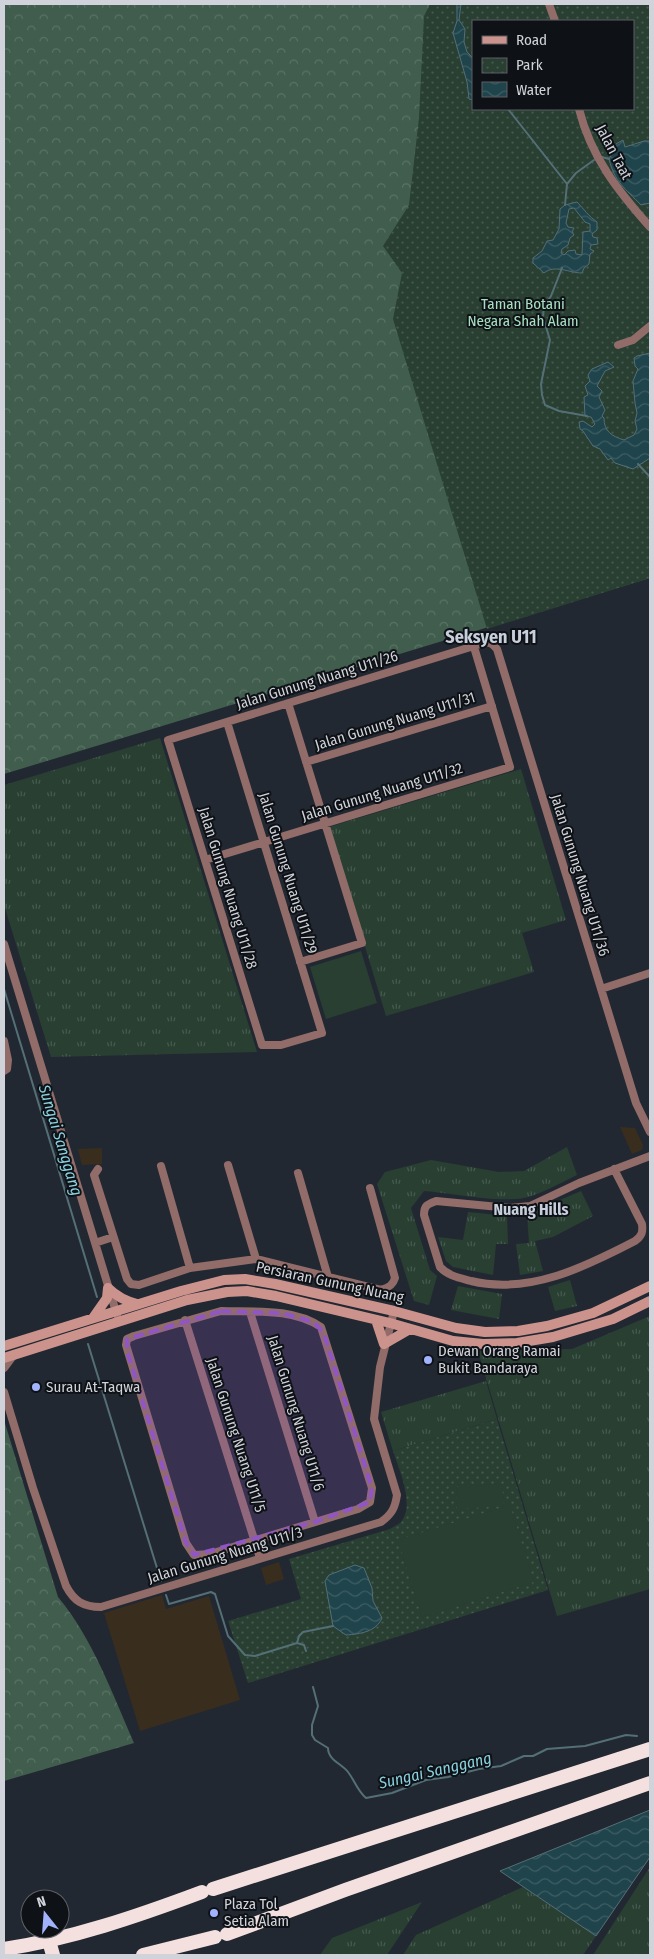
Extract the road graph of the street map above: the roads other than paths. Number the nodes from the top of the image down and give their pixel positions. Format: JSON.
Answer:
{"nodes":[{"id":1,"x":549,"y":4,"type":"edge"},
{"id":2,"x":555,"y":20,"type":"edge"},
{"id":3,"x":579,"y":110,"type":"edge"},
{"id":4,"x":650,"y":227,"type":"edge"},
{"id":5,"x":650,"y":326,"type":"edge"},
{"id":6,"x":618,"y":346,"type":"dead end"},
{"id":7,"x":474,"y":647,"type":"junction"},
{"id":8,"x":288,"y":703,"type":"junction"},
{"id":9,"x":492,"y":706,"type":"junction"},
{"id":10,"x":227,"y":722,"type":"junction"},
{"id":11,"x":168,"y":740,"type":"joint"},
{"id":12,"x":306,"y":762,"type":"junction"},
{"id":13,"x":325,"y":824,"type":"junction"},
{"id":14,"x":264,"y":842,"type":"junction"},
{"id":15,"x":205,"y":860,"type":"junction"},
{"id":16,"x":4,"y":944,"type":"edge"},
{"id":17,"x":300,"y":962,"type":"junction"},
{"id":18,"x":650,"y":973,"type":"edge"},
{"id":19,"x":601,"y":989,"type":"junction"},
{"id":20,"x":322,"y":1032,"type":"joint"},
{"id":21,"x":4,"y":1041,"type":"edge"},
{"id":22,"x":6,"y":1070,"type":"edge"},
{"id":23,"x":650,"y":1132,"type":"edge"},
{"id":24,"x":650,"y":1156,"type":"edge"},
{"id":25,"x":228,"y":1165,"type":"dead end"},
{"id":26,"x":161,"y":1166,"type":"dead end"},
{"id":27,"x":98,"y":1169,"type":"dead end"},
{"id":28,"x":614,"y":1169,"type":"junction"},
{"id":29,"x":298,"y":1173,"type":"dead end"},
{"id":30,"x":370,"y":1188,"type":"dead end"},
{"id":31,"x":113,"y":1237,"type":"junction"},
{"id":32,"x":95,"y":1243,"type":"junction"},
{"id":33,"x":256,"y":1259,"type":"junction"},
{"id":34,"x":190,"y":1268,"type":"junction"},
{"id":35,"x":328,"y":1277,"type":"junction"},
{"id":36,"x":650,"y":1286,"type":"edge"},
{"id":37,"x":108,"y":1288,"type":"junction"},
{"id":38,"x":650,"y":1301,"type":"edge"},
{"id":39,"x":138,"y":1304,"type":"junction"},
{"id":40,"x":116,"y":1311,"type":"junction"},
{"id":41,"x":394,"y":1311,"type":"junction"},
{"id":42,"x":250,"y":1312,"type":"junction"},
{"id":43,"x":92,"y":1318,"type":"junction"},
{"id":44,"x":184,"y":1320,"type":"junction"},
{"id":45,"x":376,"y":1320,"type":"junction"},
{"id":46,"x":119,"y":1322,"type":"junction"},
{"id":47,"x":390,"y":1323,"type":"junction"},
{"id":48,"x":410,"y":1329,"type":"junction"},
{"id":49,"x":384,"y":1344,"type":"junction"},
{"id":50,"x":4,"y":1346,"type":"edge"},
{"id":51,"x":14,"y":1354,"type":"junction"},
{"id":52,"x":4,"y":1358,"type":"edge"},
{"id":53,"x":4,"y":1368,"type":"edge"},
{"id":54,"x":4,"y":1392,"type":"edge"},
{"id":55,"x":314,"y":1522,"type":"junction"},
{"id":56,"x":255,"y":1540,"type":"junction"},
{"id":57,"x":260,"y":1558,"type":"junction"},
{"id":58,"x":650,"y":1749,"type":"edge"},
{"id":59,"x":650,"y":1782,"type":"edge"},
{"id":60,"x":49,"y":1941,"type":"junction"},
{"id":61,"x":4,"y":1949,"type":"edge"},
{"id":62,"x":53,"y":1955,"type":"edge"},
{"id":63,"x":143,"y":1955,"type":"edge"}],
"edges":[{"from":1,"to":2,"type":"street"},
{"from":3,"to":4,"type":"street","name":"Jalan Taat"},
{"from":5,"to":6,"type":"street"},
{"from":7,"to":8,"type":"street","name":"Jalan Gunung Nuang U11/26"},
{"from":7,"to":9,"type":"street"},
{"from":7,"to":19,"type":"street","name":"Jalan Gunung Nuang U11/36"},
{"from":8,"to":10,"type":"street","name":"Jalan Gunung Nuang U11/26"},
{"from":8,"to":12,"type":"street"},
{"from":9,"to":12,"type":"street","name":"Jalan Gunung Nuang U11/31"},
{"from":9,"to":13,"type":"street","name":"Jalan Gunung Nuang U11/32"},
{"from":10,"to":11,"type":"street","name":"Jalan Gunung Nuang U11/26"},
{"from":10,"to":14,"type":"street","name":"Jalan Gunung Nuang U11/29"},
{"from":11,"to":15,"type":"street","name":"Jalan Gunung Nuang U11/28"},
{"from":12,"to":13,"type":"street"},
{"from":13,"to":14,"type":"street","name":"Jalan Gunung Nuang U11/32"},
{"from":13,"to":17,"type":"street"},
{"from":14,"to":15,"type":"street","name":"Jalan Gunung Nuang U11/32"},
{"from":14,"to":17,"type":"street","name":"Jalan Gunung Nuang U11/29"},
{"from":15,"to":20,"type":"street","name":"Jalan Gunung Nuang U11/28"},
{"from":16,"to":32,"type":"street"},
{"from":17,"to":20,"type":"street","name":"Jalan Gunung Nuang U11/29"},
{"from":18,"to":19,"type":"street"},
{"from":19,"to":23,"type":"street","name":"Jalan Gunung Nuang U11/36"},
{"from":21,"to":22,"type":"street"},
{"from":24,"to":28,"type":"street"},
{"from":25,"to":33,"type":"street"},
{"from":26,"to":34,"type":"street"},
{"from":27,"to":31,"type":"street"},
{"from":28,"to":28,"type":"street"},
{"from":29,"to":35,"type":"street"},
{"from":30,"to":35,"type":"street"},
{"from":31,"to":32,"type":"street"},
{"from":31,"to":34,"type":"street"},
{"from":32,"to":37,"type":"street"},
{"from":33,"to":34,"type":"street"},
{"from":33,"to":35,"type":"street"},
{"from":36,"to":41,"type":"street","name":"Persiaran Gunung Nuang"},
{"from":37,"to":39,"type":"street"},
{"from":37,"to":40,"type":"street"},
{"from":37,"to":43,"type":"street"},
{"from":38,"to":48,"type":"street","name":"Persiaran Gunung Nuang"},
{"from":39,"to":40,"type":"street","name":"Persiaran Gunung Nuang"},
{"from":39,"to":41,"type":"street","name":"Persiaran Gunung Nuang"},
{"from":40,"to":43,"type":"street","name":"Persiaran Gunung Nuang"},
{"from":40,"to":46,"type":"street"},
{"from":41,"to":47,"type":"street","name":"Jalan Gunung Nuang U11/3"},
{"from":42,"to":44,"type":"street"},
{"from":42,"to":55,"type":"street","name":"Jalan Gunung Nuang U11/6"},
{"from":42,"to":55,"type":"street"},
{"from":43,"to":50,"type":"street","name":"Persiaran Gunung Nuang"},
{"from":44,"to":56,"type":"street","name":"Jalan Gunung Nuang U11/5"},
{"from":44,"to":56,"type":"street"},
{"from":45,"to":46,"type":"street","name":"Persiaran Gunung Nuang"},
{"from":45,"to":47,"type":"street","name":"Persiaran Gunung Nuang"},
{"from":45,"to":49,"type":"street"},
{"from":46,"to":51,"type":"street","name":"Persiaran Gunung Nuang"},
{"from":47,"to":48,"type":"street","name":"Persiaran Gunung Nuang"},
{"from":47,"to":49,"type":"street","name":"Jalan Gunung Nuang U11/3"},
{"from":48,"to":49,"type":"street"},
{"from":49,"to":57,"type":"street","name":"Jalan Gunung Nuang U11/3"},
{"from":51,"to":52,"type":"street","name":"Persiaran Gunung Nuang"},
{"from":51,"to":53,"type":"street"},
{"from":54,"to":57,"type":"street","name":"Jalan Gunung Nuang U11/3"},
{"from":55,"to":56,"type":"street"},
{"from":56,"to":57,"type":"street","name":"Jalan Gunung Nuang U11/5"},
{"from":58,"to":60,"type":"highway"},
{"from":59,"to":63,"type":"highway"},
{"from":60,"to":61,"type":"highway"},
{"from":60,"to":62,"type":"highway"}]}
